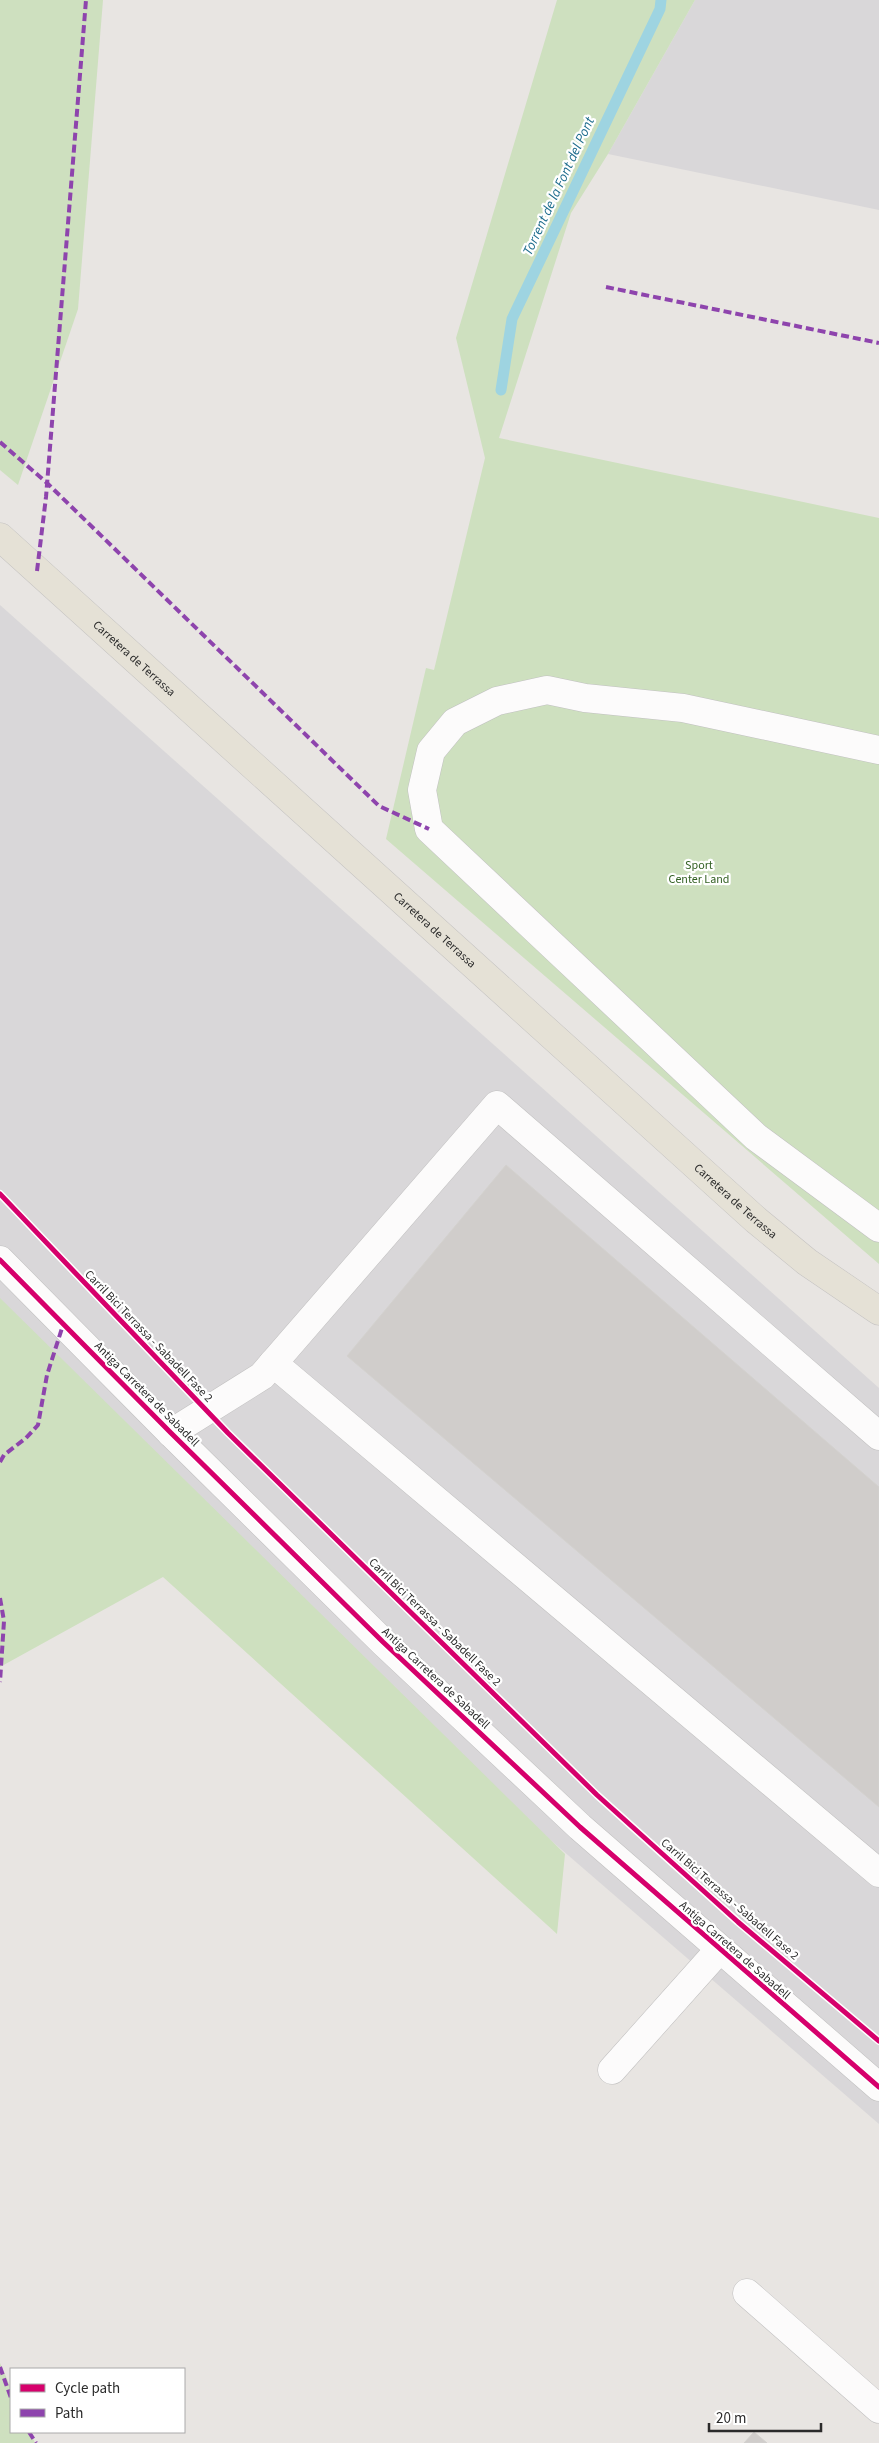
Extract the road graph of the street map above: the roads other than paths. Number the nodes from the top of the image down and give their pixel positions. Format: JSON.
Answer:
{"nodes":[{"id":1,"x":0,"y":538,"type":"edge"},
{"id":2,"x":879,"y":750,"type":"edge"},
{"id":3,"x":879,"y":1228,"type":"edge"},
{"id":4,"x":0,"y":1260,"type":"edge"},
{"id":5,"x":879,"y":1311,"type":"edge"},
{"id":6,"x":273,"y":1363,"type":"junction"},
{"id":7,"x":171,"y":1433,"type":"junction"},
{"id":8,"x":879,"y":1436,"type":"edge"},
{"id":9,"x":879,"y":1873,"type":"edge"},
{"id":10,"x":719,"y":1950,"type":"junction"},
{"id":11,"x":612,"y":2070,"type":"dead end"},
{"id":12,"x":879,"y":2087,"type":"edge"},
{"id":13,"x":747,"y":2293,"type":"dead end"},
{"id":14,"x":879,"y":2410,"type":"edge"}],
"edges":[{"from":1,"to":5,"type":"main road","name":"Carretera de Terrassa"},
{"from":2,"to":3,"type":"street"},
{"from":4,"to":7,"type":"street","name":"Antiga Carretera de Sabadell"},
{"from":6,"to":7,"type":"street"},
{"from":6,"to":8,"type":"street"},
{"from":6,"to":9,"type":"street"},
{"from":7,"to":10,"type":"street","name":"Antiga Carretera de Sabadell"},
{"from":10,"to":11,"type":"street"},
{"from":10,"to":12,"type":"street","name":"Antiga Carretera de Sabadell"},
{"from":13,"to":14,"type":"street"}]}
